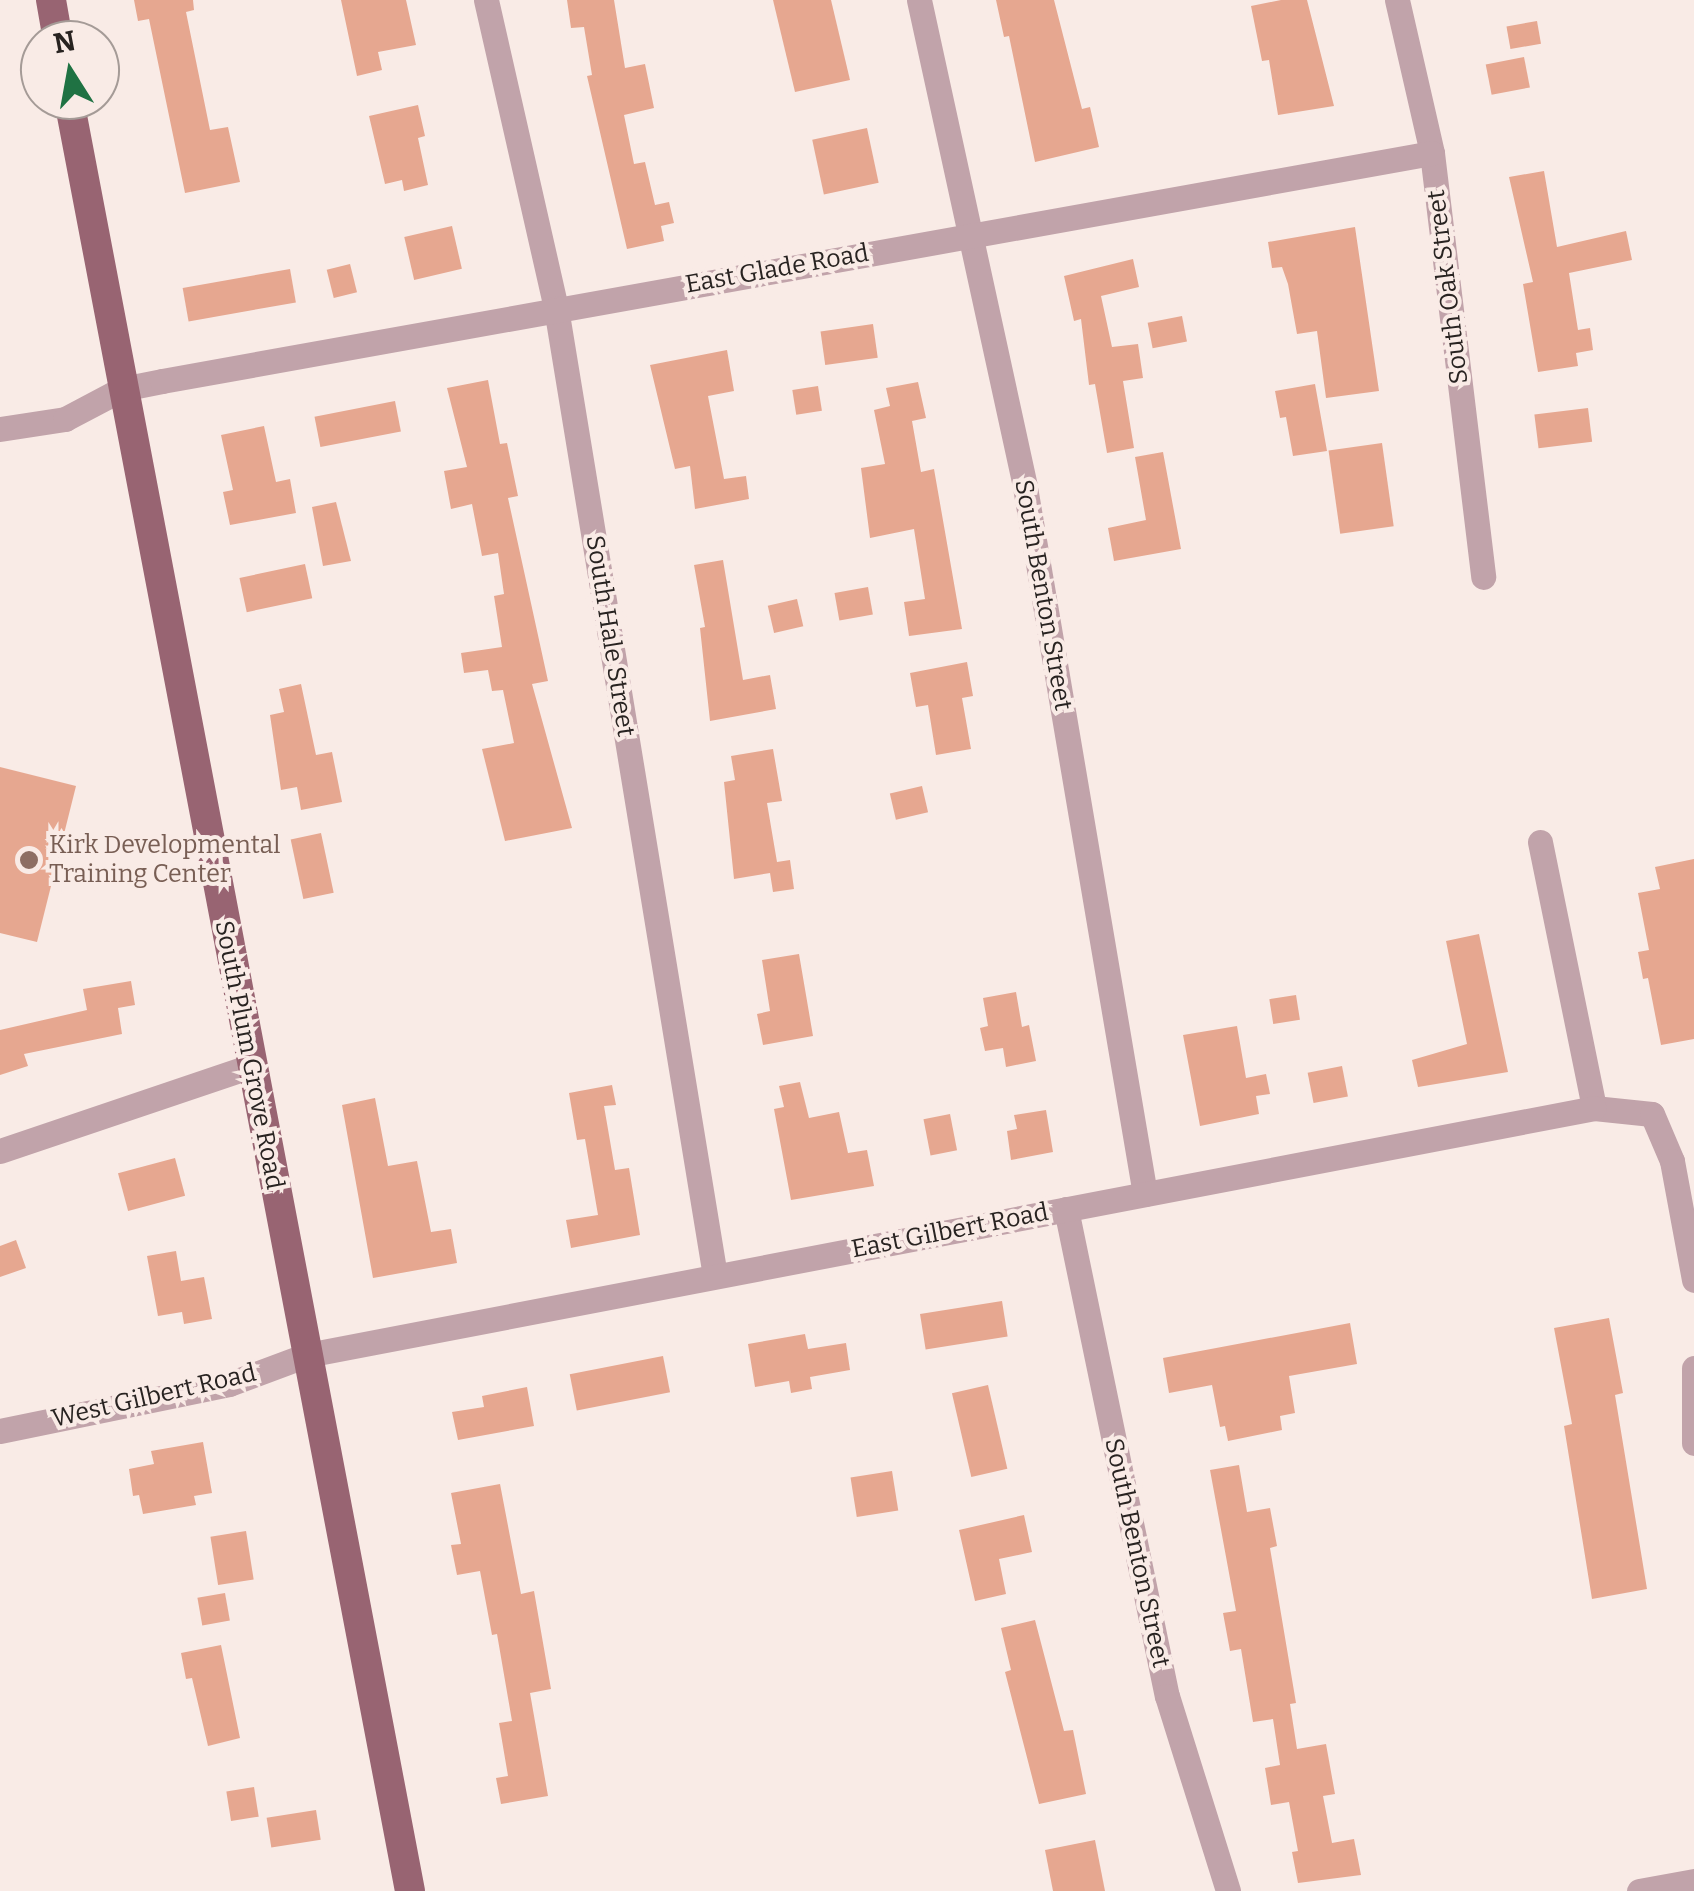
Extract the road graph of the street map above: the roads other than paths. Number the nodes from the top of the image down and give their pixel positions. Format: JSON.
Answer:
{"nodes":[{"id":1,"x":486,"y":0,"type":"edge"},
{"id":2,"x":919,"y":0,"type":"edge"},
{"id":3,"x":1397,"y":0,"type":"edge"},
{"id":4,"x":73,"y":120,"type":"edge"},
{"id":5,"x":1432,"y":153,"type":"junction"},
{"id":6,"x":974,"y":236,"type":"junction"},
{"id":7,"x":556,"y":308,"type":"junction"},
{"id":8,"x":122,"y":388,"type":"junction"},
{"id":9,"x":0,"y":429,"type":"edge"},
{"id":10,"x":1483,"y":578,"type":"dead end"},
{"id":11,"x":1540,"y":842,"type":"dead end"},
{"id":12,"x":251,"y":1066,"type":"junction"},
{"id":13,"x":1594,"y":1108,"type":"junction"},
{"id":14,"x":0,"y":1151,"type":"edge"},
{"id":15,"x":1145,"y":1194,"type":"junction"},
{"id":16,"x":1066,"y":1209,"type":"junction"},
{"id":17,"x":715,"y":1276,"type":"junction"},
{"id":18,"x":1694,"y":1280,"type":"edge"},
{"id":19,"x":307,"y":1355,"type":"junction"},
{"id":20,"x":1694,"y":1368,"type":"edge"},
{"id":21,"x":0,"y":1431,"type":"edge"},
{"id":22,"x":1694,"y":1443,"type":"edge"},
{"id":23,"x":1694,"y":1881,"type":"edge"},
{"id":24,"x":410,"y":1891,"type":"edge"},
{"id":25,"x":1228,"y":1891,"type":"edge"},
{"id":26,"x":1639,"y":1891,"type":"edge"}],
"edges":[{"from":1,"to":7,"type":"street","name":"South Hale Street"},
{"from":2,"to":6,"type":"street","name":"South Benton Street"},
{"from":3,"to":5,"type":"street","name":"South Oak Street"},
{"from":4,"to":8,"type":"main road","name":"South Plum Grove Road"},
{"from":5,"to":6,"type":"street","name":"East Glade Road"},
{"from":5,"to":10,"type":"street","name":"South Oak Street"},
{"from":6,"to":7,"type":"street","name":"East Glade Road"},
{"from":6,"to":15,"type":"street","name":"South Benton Street"},
{"from":7,"to":8,"type":"street","name":"East Glade Road"},
{"from":7,"to":17,"type":"street","name":"South Hale Street"},
{"from":8,"to":9,"type":"street","name":"East Glade Road"},
{"from":8,"to":12,"type":"main road","name":"South Plum Grove Road"},
{"from":11,"to":13,"type":"street"},
{"from":12,"to":14,"type":"street"},
{"from":12,"to":19,"type":"main road","name":"South Plum Grove Road"},
{"from":13,"to":15,"type":"street","name":"East Gilbert Road"},
{"from":13,"to":18,"type":"street"},
{"from":15,"to":16,"type":"street","name":"East Gilbert Road"},
{"from":16,"to":17,"type":"street","name":"East Gilbert Road"},
{"from":16,"to":25,"type":"street","name":"South Benton Street"},
{"from":17,"to":19,"type":"street","name":"East Gilbert Road"},
{"from":19,"to":21,"type":"street","name":"West Gilbert Road"},
{"from":19,"to":24,"type":"main road","name":"South Plum Grove Road"},
{"from":20,"to":22,"type":"street"},
{"from":23,"to":26,"type":"street"}]}
